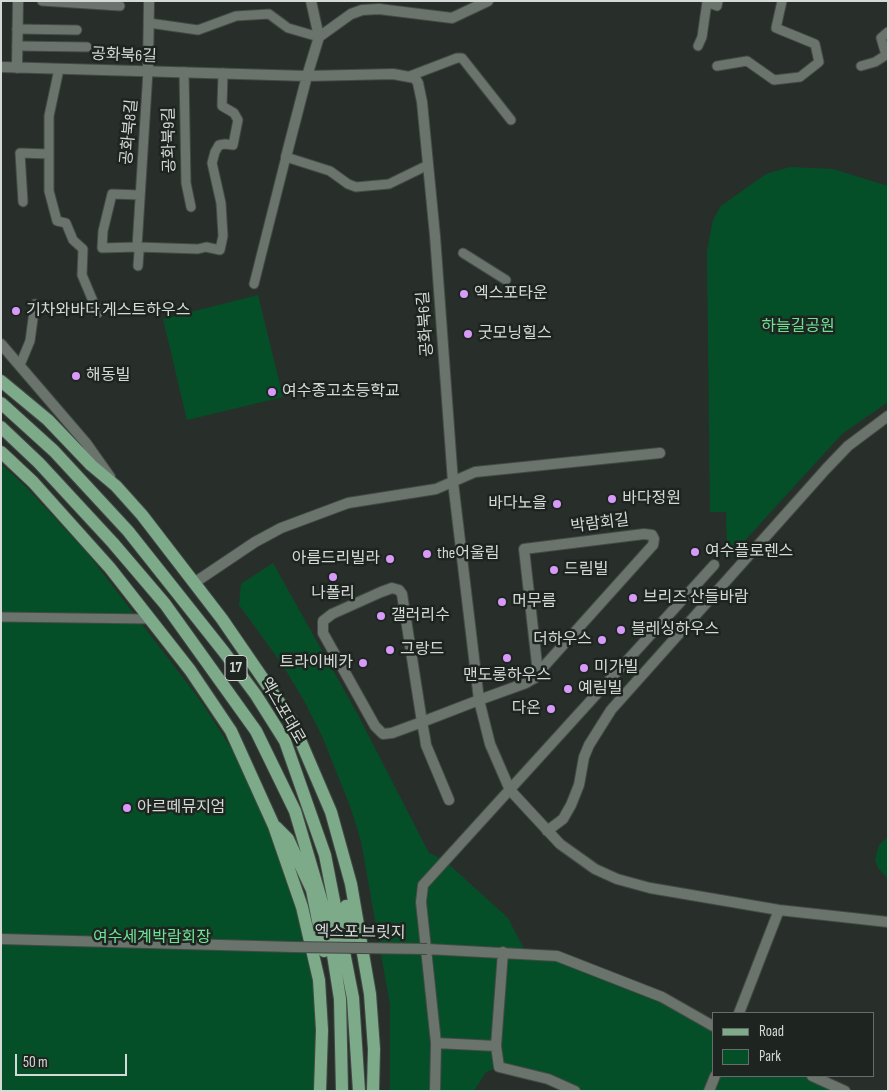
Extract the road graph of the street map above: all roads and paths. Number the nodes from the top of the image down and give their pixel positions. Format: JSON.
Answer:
{"nodes":[{"id":1,"x":18,"y":1,"type":"edge"},
{"id":2,"x":42,"y":1,"type":"edge"},
{"id":3,"x":149,"y":1,"type":"edge"},
{"id":4,"x":311,"y":1,"type":"edge"},
{"id":5,"x":488,"y":1,"type":"edge"},
{"id":6,"x":718,"y":1,"type":"edge"},
{"id":7,"x":782,"y":1,"type":"edge"},
{"id":8,"x":120,"y":6,"type":"dead end"},
{"id":9,"x":149,"y":23,"type":"junction"},
{"id":10,"x":17,"y":29,"type":"junction"},
{"id":11,"x":77,"y":30,"type":"dead end"},
{"id":12,"x":888,"y":32,"type":"edge"},
{"id":13,"x":320,"y":37,"type":"junction"},
{"id":14,"x":17,"y":46,"type":"junction"},
{"id":15,"x":698,"y":46,"type":"dead end"},
{"id":16,"x":87,"y":47,"type":"dead end"},
{"id":17,"x":717,"y":66,"type":"dead end"},
{"id":18,"x":861,"y":66,"type":"dead end"},
{"id":19,"x":1,"y":67,"type":"edge"},
{"id":20,"x":17,"y":68,"type":"junction"},
{"id":21,"x":59,"y":69,"type":"junction"},
{"id":22,"x":148,"y":71,"type":"junction"},
{"id":23,"x":184,"y":72,"type":"junction"},
{"id":24,"x":223,"y":73,"type":"junction"},
{"id":25,"x":307,"y":76,"type":"junction"},
{"id":26,"x":410,"y":76,"type":"junction"},
{"id":27,"x":511,"y":120,"type":"dead end"},
{"id":28,"x":49,"y":154,"type":"junction"},
{"id":29,"x":286,"y":157,"type":"junction"},
{"id":30,"x":428,"y":165,"type":"junction"},
{"id":31,"x":140,"y":195,"type":"junction"},
{"id":32,"x":23,"y":202,"type":"dead end"},
{"id":33,"x":191,"y":207,"type":"dead end"},
{"id":34,"x":137,"y":247,"type":"junction"},
{"id":35,"x":463,"y":253,"type":"dead end"},
{"id":36,"x":138,"y":266,"type":"dead end"},
{"id":37,"x":506,"y":280,"type":"dead end"},
{"id":38,"x":254,"y":284,"type":"dead end"},
{"id":39,"x":35,"y":304,"type":"dead end"},
{"id":40,"x":98,"y":313,"type":"dead end"},
{"id":41,"x":1,"y":344,"type":"edge"},
{"id":42,"x":20,"y":365,"type":"junction"},
{"id":43,"x":1,"y":381,"type":"edge"},
{"id":44,"x":1,"y":403,"type":"edge"},
{"id":45,"x":888,"y":416,"type":"edge"},
{"id":46,"x":1,"y":427,"type":"edge"},
{"id":47,"x":1,"y":452,"type":"edge"},
{"id":48,"x":660,"y":453,"type":"dead end"},
{"id":49,"x":453,"y":482,"type":"junction"},
{"id":50,"x":116,"y":486,"type":"junction"},
{"id":51,"x":714,"y":564,"type":"dead end"},
{"id":52,"x":194,"y":583,"type":"junction"},
{"id":53,"x":1,"y":617,"type":"edge"},
{"id":54,"x":150,"y":619,"type":"junction"},
{"id":55,"x":538,"y":673,"type":"junction"},
{"id":56,"x":479,"y":700,"type":"junction"},
{"id":57,"x":422,"y":722,"type":"junction"},
{"id":58,"x":510,"y":790,"type":"junction"},
{"id":59,"x":449,"y":800,"type":"dead end"},
{"id":60,"x":274,"y":826,"type":"junction"},
{"id":61,"x":547,"y":832,"type":"junction"},
{"id":62,"x":341,"y":847,"type":"junction"},
{"id":63,"x":779,"y":910,"type":"junction"},
{"id":64,"x":888,"y":922,"type":"edge"},
{"id":65,"x":1,"y":939,"type":"edge"},
{"id":66,"x":427,"y":949,"type":"junction"},
{"id":67,"x":503,"y":952,"type":"junction"},
{"id":68,"x":336,"y":976,"type":"junction"},
{"id":69,"x":350,"y":980,"type":"junction"},
{"id":70,"x":347,"y":998,"type":"junction"},
{"id":71,"x":739,"y":1012,"type":"edge"},
{"id":72,"x":712,"y":1025,"type":"edge"},
{"id":73,"x":436,"y":1043,"type":"junction"},
{"id":74,"x":496,"y":1046,"type":"junction"},
{"id":75,"x":715,"y":1077,"type":"edge"},
{"id":76,"x":814,"y":1077,"type":"edge"},
{"id":77,"x":320,"y":1091,"type":"edge"},
{"id":78,"x":342,"y":1091,"type":"edge"},
{"id":79,"x":358,"y":1091,"type":"edge"},
{"id":80,"x":373,"y":1091,"type":"edge"},
{"id":81,"x":435,"y":1091,"type":"edge"},
{"id":82,"x":575,"y":1091,"type":"edge"},
{"id":83,"x":709,"y":1091,"type":"edge"},
{"id":84,"x":845,"y":1091,"type":"edge"}],
"edges":[{"from":1,"to":10,"type":"street"},
{"from":2,"to":8,"type":"lane"},
{"from":3,"to":9,"type":"street"},
{"from":4,"to":13,"type":"street"},
{"from":5,"to":13,"type":"street"},
{"from":6,"to":15,"type":"lane"},
{"from":7,"to":17,"type":"lane"},
{"from":9,"to":13,"type":"lane"},
{"from":9,"to":22,"type":"street"},
{"from":10,"to":11,"type":"lane"},
{"from":10,"to":14,"type":"street"},
{"from":12,"to":18,"type":"lane"},
{"from":13,"to":25,"type":"street"},
{"from":14,"to":16,"type":"lane"},
{"from":14,"to":20,"type":"street"},
{"from":19,"to":20,"type":"street","name":"공화북6길"},
{"from":20,"to":21,"type":"street","name":"공화북6길"},
{"from":21,"to":22,"type":"street","name":"공화북6길"},
{"from":21,"to":28,"type":"lane"},
{"from":22,"to":23,"type":"street","name":"공화북6길"},
{"from":22,"to":31,"type":"lane","name":"공화북8길"},
{"from":23,"to":24,"type":"street","name":"공화북6길"},
{"from":23,"to":33,"type":"lane","name":"공화북9길"},
{"from":24,"to":25,"type":"street","name":"공화북6길"},
{"from":24,"to":34,"type":"lane"},
{"from":25,"to":26,"type":"street","name":"공화북6길"},
{"from":25,"to":29,"type":"street"},
{"from":26,"to":27,"type":"lane"},
{"from":26,"to":30,"type":"street","name":"공화북6길"},
{"from":28,"to":32,"type":"lane"},
{"from":28,"to":40,"type":"lane"},
{"from":29,"to":30,"type":"lane"},
{"from":29,"to":38,"type":"lane"},
{"from":30,"to":49,"type":"street","name":"공화북6길"},
{"from":31,"to":34,"type":"lane","name":"공화북8길"},
{"from":31,"to":34,"type":"lane"},
{"from":34,"to":36,"type":"lane","name":"공화북8길"},
{"from":35,"to":37,"type":"lane"},
{"from":39,"to":42,"type":"lane"},
{"from":41,"to":42,"type":"street"},
{"from":42,"to":50,"type":"street"},
{"from":43,"to":50,"type":"main road"},
{"from":44,"to":69,"type":"main road","name":"엑스포대로","number":"17"},
{"from":45,"to":61,"type":"street"},
{"from":46,"to":68,"type":"main road","name":"엑스포대로","number":"17"},
{"from":47,"to":54,"type":"main road"},
{"from":48,"to":49,"type":"street"},
{"from":49,"to":52,"type":"street"},
{"from":49,"to":56,"type":"street"},
{"from":50,"to":52,"type":"main road"},
{"from":51,"to":58,"type":"street"},
{"from":52,"to":62,"type":"main road"},
{"from":53,"to":54,"type":"lane"},
{"from":54,"to":60,"type":"main road"},
{"from":55,"to":55,"type":"street","name":"박람회길"},
{"from":55,"to":56,"type":"street","name":"박람회길"},
{"from":56,"to":57,"type":"street","name":"박람회길"},
{"from":56,"to":58,"type":"street"},
{"from":57,"to":57,"type":"street","name":"박람회길"},
{"from":57,"to":59,"type":"street","name":"박람회길"},
{"from":58,"to":61,"type":"street"},
{"from":58,"to":66,"type":"street"},
{"from":60,"to":68,"type":"main road"},
{"from":60,"to":77,"type":"main road"},
{"from":61,"to":63,"type":"street"},
{"from":62,"to":69,"type":"main road"},
{"from":62,"to":80,"type":"main road"},
{"from":63,"to":64,"type":"street"},
{"from":63,"to":71,"type":"street"},
{"from":65,"to":66,"type":"street","name":"엑스포 브릿지","bridge":true},
{"from":66,"to":67,"type":"street","name":"엑스포 브릿지"},
{"from":66,"to":73,"type":"street"},
{"from":67,"to":72,"type":"street","name":"엑스포 브릿지"},
{"from":67,"to":74,"type":"street"},
{"from":68,"to":70,"type":"main road","name":"엑스포대로","number":"17"},
{"from":69,"to":70,"type":"main road","name":"엑스포대로","number":"17"},
{"from":70,"to":78,"type":"main road","name":"엑스포대로","number":"17"},
{"from":70,"to":79,"type":"main road","name":"엑스포대로","number":"17"},
{"from":73,"to":74,"type":"street"},
{"from":73,"to":81,"type":"street"},
{"from":74,"to":82,"type":"street"},
{"from":75,"to":83,"type":"street"},
{"from":76,"to":84,"type":"street"}]}
